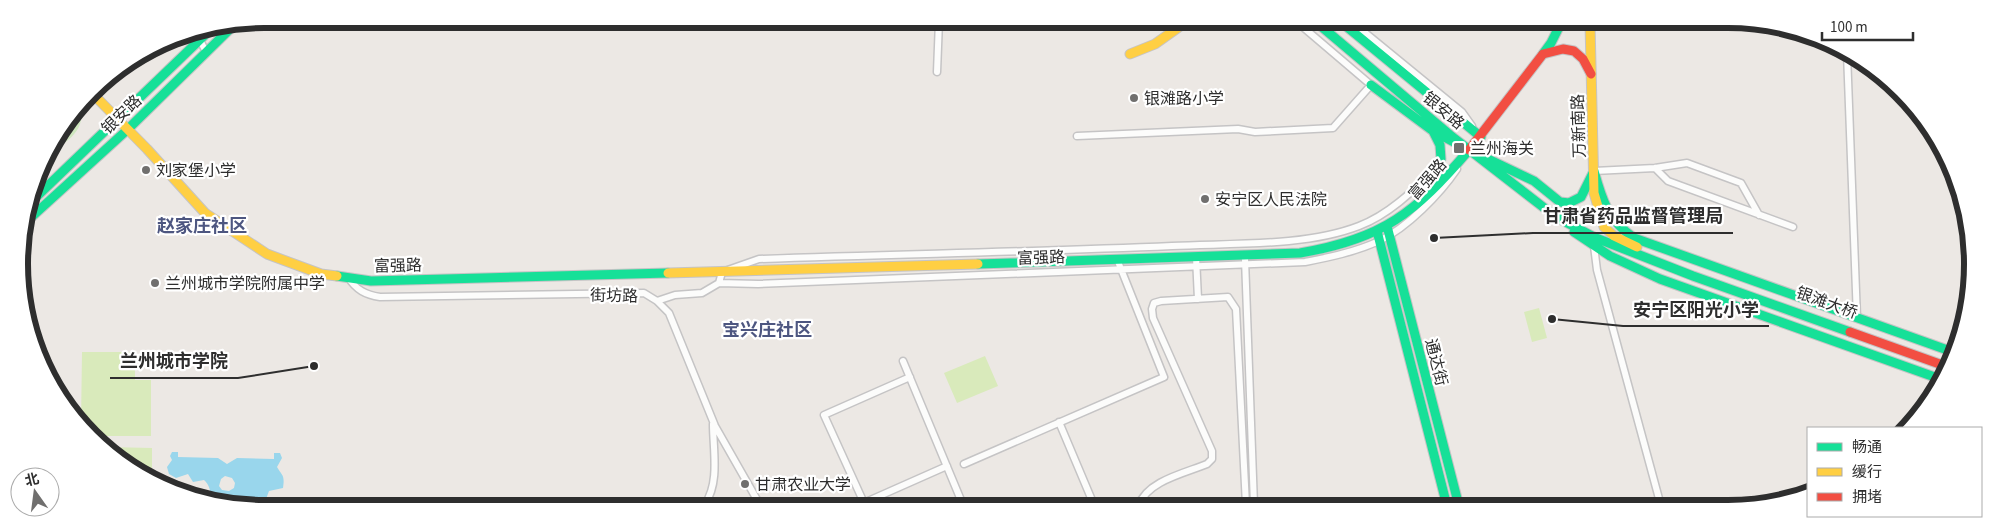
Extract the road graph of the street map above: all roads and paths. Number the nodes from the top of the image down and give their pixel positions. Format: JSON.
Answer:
{"nodes":[{"id":1,"x":939,"y":28,"type":"edge"},
{"id":2,"x":1178,"y":28,"type":"edge"},
{"id":3,"x":1304,"y":28,"type":"edge"},
{"id":4,"x":1323,"y":28,"type":"edge"},
{"id":5,"x":1348,"y":28,"type":"edge"},
{"id":6,"x":1359,"y":28,"type":"edge"},
{"id":7,"x":1558,"y":28,"type":"edge"},
{"id":8,"x":1590,"y":28,"type":"edge"},
{"id":9,"x":228,"y":31,"type":"edge"},
{"id":10,"x":198,"y":37,"type":"edge"},
{"id":11,"x":197,"y":38,"type":"edge"},
{"id":12,"x":206,"y":52,"type":"junction"},
{"id":13,"x":1130,"y":54,"type":"dead end"},
{"id":14,"x":1543,"y":54,"type":"junction"},
{"id":15,"x":1847,"y":60,"type":"edge"},
{"id":16,"x":936,"y":72,"type":"dead end"},
{"id":17,"x":1591,"y":74,"type":"junction"},
{"id":18,"x":1371,"y":85,"type":"junction"},
{"id":19,"x":96,"y":98,"type":"edge"},
{"id":20,"x":118,"y":120,"type":"junction"},
{"id":21,"x":127,"y":130,"type":"junction"},
{"id":22,"x":1433,"y":130,"type":"junction"},
{"id":23,"x":1077,"y":136,"type":"dead end"},
{"id":24,"x":1481,"y":137,"type":"junction"},
{"id":25,"x":1469,"y":150,"type":"junction"},
{"id":26,"x":1655,"y":168,"type":"junction"},
{"id":27,"x":1434,"y":170,"type":"joint"},
{"id":28,"x":1594,"y":171,"type":"junction"},
{"id":29,"x":37,"y":197,"type":"edge"},
{"id":30,"x":1759,"y":215,"type":"junction"},
{"id":31,"x":32,"y":216,"type":"edge"},
{"id":32,"x":1556,"y":217,"type":"junction"},
{"id":33,"x":1377,"y":218,"type":"junction"},
{"id":34,"x":1793,"y":227,"type":"dead end"},
{"id":35,"x":1384,"y":230,"type":"junction"},
{"id":36,"x":1379,"y":241,"type":"junction"},
{"id":37,"x":1594,"y":246,"type":"junction"},
{"id":38,"x":1196,"y":257,"type":"junction"},
{"id":39,"x":1245,"y":259,"type":"junction"},
{"id":40,"x":1117,"y":260,"type":"junction"},
{"id":41,"x":1197,"y":267,"type":"junction"},
{"id":42,"x":1121,"y":270,"type":"junction"},
{"id":43,"x":722,"y":272,"type":"junction"},
{"id":44,"x":1694,"y":274,"type":"junction"},
{"id":45,"x":348,"y":278,"type":"junction"},
{"id":46,"x":719,"y":283,"type":"junction"},
{"id":47,"x":1198,"y":299,"type":"junction"},
{"id":48,"x":658,"y":302,"type":"junction"},
{"id":49,"x":1857,"y":318,"type":"junction"},
{"id":50,"x":1948,"y":350,"type":"edge"},
{"id":51,"x":1944,"y":360,"type":"edge"},
{"id":52,"x":904,"y":361,"type":"dead end"},
{"id":53,"x":1942,"y":365,"type":"edge"},
{"id":54,"x":1935,"y":377,"type":"edge"},
{"id":55,"x":910,"y":378,"type":"junction"},
{"id":56,"x":712,"y":420,"type":"junction"},
{"id":57,"x":1059,"y":422,"type":"junction"},
{"id":58,"x":964,"y":464,"type":"dead end"},
{"id":59,"x":947,"y":466,"type":"junction"},
{"id":60,"x":708,"y":500,"type":"edge"},
{"id":61,"x":758,"y":500,"type":"edge"},
{"id":62,"x":859,"y":500,"type":"edge"},
{"id":63,"x":870,"y":500,"type":"edge"},
{"id":64,"x":961,"y":500,"type":"edge"},
{"id":65,"x":1092,"y":500,"type":"edge"},
{"id":66,"x":1141,"y":500,"type":"edge"},
{"id":67,"x":1246,"y":500,"type":"edge"},
{"id":68,"x":1254,"y":500,"type":"edge"},
{"id":69,"x":1445,"y":500,"type":"edge"},
{"id":70,"x":1457,"y":500,"type":"edge"},
{"id":71,"x":1659,"y":500,"type":"edge"}],
"edges":[{"from":1,"to":16,"type":"street"},
{"from":2,"to":13,"type":"main road"},
{"from":3,"to":18,"type":"street"},
{"from":4,"to":25,"type":"main road","name":"银安路"},
{"from":5,"to":24,"type":"main road","name":"银安路"},
{"from":6,"to":24,"type":"street"},
{"from":7,"to":14,"type":"main road"},
{"from":8,"to":17,"type":"main road","name":"万新南路"},
{"from":9,"to":12,"type":"main road","name":"银安路"},
{"from":10,"to":12,"type":"street"},
{"from":11,"to":20,"type":"main road","name":"银安路"},
{"from":12,"to":21,"type":"main road","name":"银安路"},
{"from":14,"to":17,"type":"main road"},
{"from":14,"to":24,"type":"main road","name":"富强路"},
{"from":15,"to":49,"type":"street"},
{"from":17,"to":28,"type":"main road","name":"万新南路"},
{"from":18,"to":22,"type":"main road"},
{"from":18,"to":23,"type":"street"},
{"from":19,"to":20,"type":"main road","name":"富强路"},
{"from":20,"to":21,"type":"main road","name":"富强路"},
{"from":20,"to":29,"type":"main road","name":"银安路"},
{"from":21,"to":31,"type":"main road","name":"银安路"},
{"from":21,"to":45,"type":"main road","name":"富强路"},
{"from":22,"to":25,"type":"main road"},
{"from":22,"to":27,"type":"main road"},
{"from":24,"to":25,"type":"main road","name":"富强路"},
{"from":25,"to":28,"type":"main road"},
{"from":25,"to":32,"type":"main road","name":"银安路"},
{"from":25,"to":35,"type":"main road","name":"富强路"},
{"from":26,"to":28,"type":"street"},
{"from":26,"to":30,"type":"street"},
{"from":26,"to":30,"type":"street"},
{"from":27,"to":33,"type":"street","name":"富强路"},
{"from":28,"to":44,"type":"main road","name":"万新南路"},
{"from":28,"to":49,"type":"main road"},
{"from":30,"to":34,"type":"street"},
{"from":32,"to":37,"type":"main road"},
{"from":32,"to":44,"type":"main road","name":"银安路"},
{"from":33,"to":35,"type":"street"},
{"from":33,"to":43,"type":"street","name":"富强路"},
{"from":35,"to":36,"type":"main road","name":"通达街"},
{"from":35,"to":39,"type":"main road","name":"富强路"},
{"from":35,"to":70,"type":"main road","name":"通达街"},
{"from":36,"to":39,"type":"street","name":"富强路"},
{"from":36,"to":69,"type":"main road","name":"通达街"},
{"from":37,"to":54,"type":"main road"},
{"from":37,"to":71,"type":"street"},
{"from":38,"to":39,"type":"main road","name":"富强路"},
{"from":38,"to":40,"type":"main road","name":"富强路"},
{"from":38,"to":41,"type":"street"},
{"from":39,"to":41,"type":"street","name":"富强路"},
{"from":39,"to":68,"type":"street"},
{"from":40,"to":42,"type":"street"},
{"from":40,"to":43,"type":"main road","name":"富强路"},
{"from":41,"to":42,"type":"street","name":"富强路"},
{"from":41,"to":47,"type":"street"},
{"from":42,"to":46,"type":"street","name":"富强路"},
{"from":42,"to":57,"type":"street"},
{"from":43,"to":45,"type":"main road","name":"富强路"},
{"from":43,"to":46,"type":"street"},
{"from":44,"to":51,"type":"main road","name":"银滩大桥"},
{"from":44,"to":53,"type":"main road","name":"银滩大桥"},
{"from":45,"to":48,"type":"street","name":"街坊路"},
{"from":46,"to":48,"type":"street"},
{"from":47,"to":66,"type":"street"},
{"from":47,"to":67,"type":"street"},
{"from":48,"to":56,"type":"street","name":"街坊路"},
{"from":49,"to":50,"type":"main road"},
{"from":52,"to":55,"type":"street"},
{"from":55,"to":59,"type":"street"},
{"from":55,"to":62,"type":"street"},
{"from":56,"to":60,"type":"street"},
{"from":56,"to":61,"type":"street","name":"街坊路"},
{"from":57,"to":58,"type":"street"},
{"from":57,"to":65,"type":"street"},
{"from":59,"to":63,"type":"street"},
{"from":59,"to":64,"type":"street"}]}
